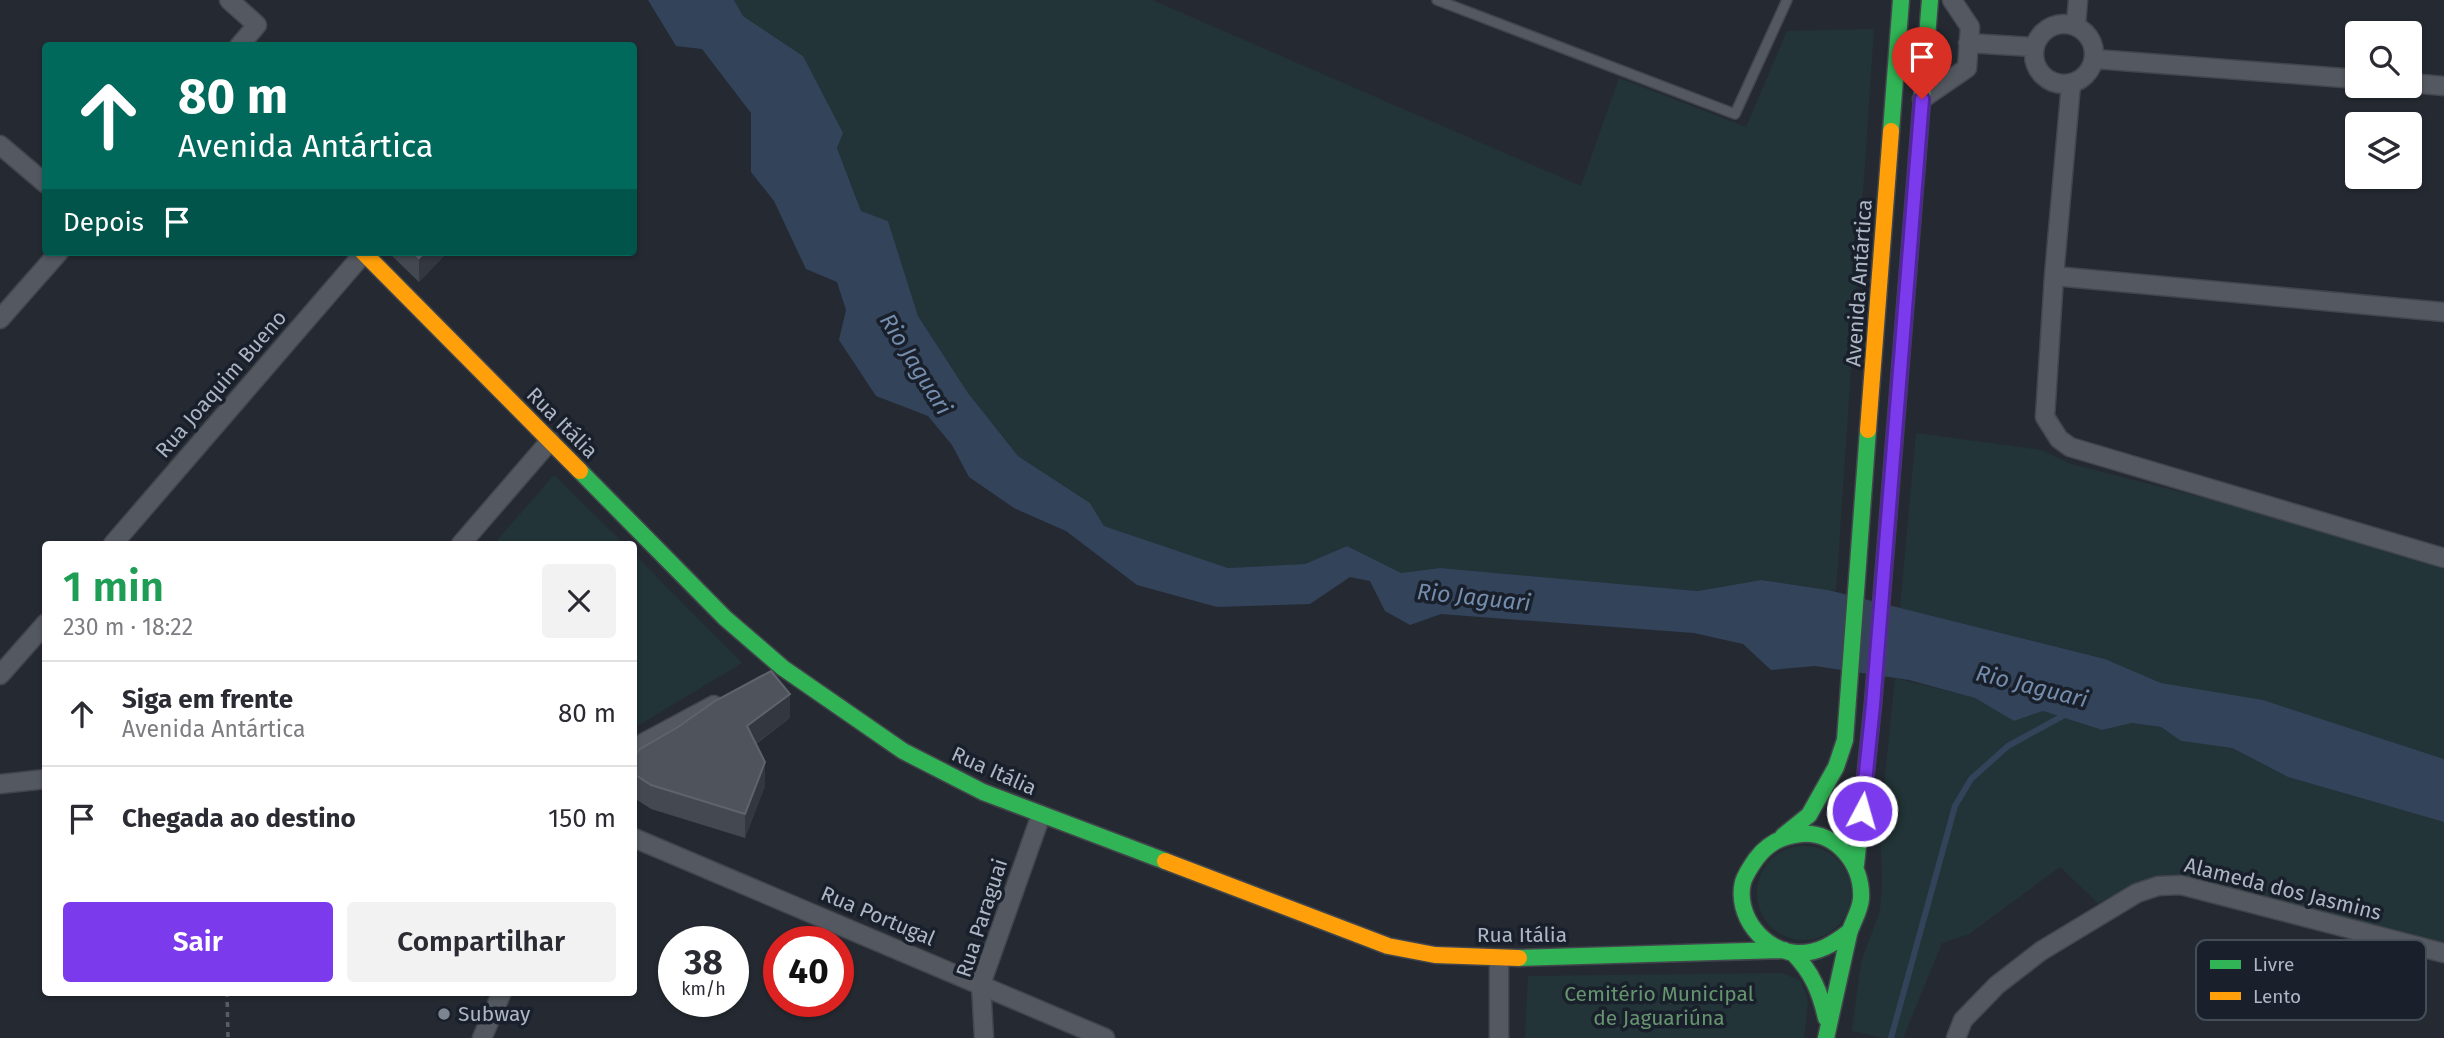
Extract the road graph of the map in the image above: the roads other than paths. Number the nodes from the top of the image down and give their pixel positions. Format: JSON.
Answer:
{"nodes":[{"id":1,"x":229,"y":0,"type":"edge"},
{"id":2,"x":1437,"y":0,"type":"edge"},
{"id":3,"x":1787,"y":0,"type":"edge"},
{"id":4,"x":1902,"y":0,"type":"edge"},
{"id":5,"x":1930,"y":0,"type":"edge"},
{"id":6,"x":1952,"y":0,"type":"edge"},
{"id":7,"x":2078,"y":0,"type":"edge"},
{"id":8,"x":2076,"y":25,"type":"junction"},
{"id":9,"x":242,"y":42,"type":"edge"},
{"id":10,"x":1968,"y":43,"type":"junction"},
{"id":11,"x":2033,"y":47,"type":"junction"},
{"id":12,"x":2095,"y":59,"type":"junction"},
{"id":13,"x":2345,"y":78,"type":"edge"},
{"id":14,"x":2071,"y":84,"type":"junction"},
{"id":15,"x":2422,"y":84,"type":"edge"},
{"id":16,"x":2444,"y":86,"type":"edge"},
{"id":17,"x":1922,"y":99,"type":"junction"},
{"id":18,"x":0,"y":145,"type":"edge"},
{"id":19,"x":42,"y":181,"type":"edge"},
{"id":20,"x":55,"y":256,"type":"edge"},
{"id":21,"x":360,"y":256,"type":"edge"},
{"id":22,"x":366,"y":256,"type":"edge"},
{"id":23,"x":2054,"y":276,"type":"junction"},
{"id":24,"x":2444,"y":312,"type":"edge"},
{"id":25,"x":0,"y":319,"type":"edge"},
{"id":26,"x":550,"y":441,"type":"junction"},
{"id":27,"x":116,"y":541,"type":"edge"},
{"id":28,"x":464,"y":541,"type":"edge"},
{"id":29,"x":2444,"y":558,"type":"edge"},
{"id":30,"x":42,"y":627,"type":"edge"},
{"id":31,"x":0,"y":675,"type":"edge"},
{"id":32,"x":725,"y":699,"type":"edge"},
{"id":33,"x":637,"y":746,"type":"edge"},
{"id":34,"x":42,"y":779,"type":"edge"},
{"id":35,"x":0,"y":784,"type":"edge"},
{"id":36,"x":1041,"y":815,"type":"junction"},
{"id":37,"x":1783,"y":836,"type":"junction"},
{"id":38,"x":637,"y":839,"type":"edge"},
{"id":39,"x":1856,"y":864,"type":"junction"},
{"id":40,"x":1850,"y":931,"type":"junction"},
{"id":41,"x":2394,"y":940,"type":"edge"},
{"id":42,"x":2426,"y":948,"type":"edge"},
{"id":43,"x":1788,"y":951,"type":"junction"},
{"id":44,"x":2444,"y":953,"type":"edge"},
{"id":45,"x":1499,"y":959,"type":"junction"},
{"id":46,"x":981,"y":984,"type":"junction"},
{"id":47,"x":500,"y":996,"type":"edge"},
{"id":48,"x":1827,"y":1032,"type":"edge"},
{"id":49,"x":482,"y":1038,"type":"edge"},
{"id":50,"x":984,"y":1038,"type":"edge"},
{"id":51,"x":1105,"y":1038,"type":"edge"},
{"id":52,"x":1499,"y":1038,"type":"edge"},
{"id":53,"x":1956,"y":1038,"type":"edge"}],
"edges":[{"from":1,"to":9,"type":"street"},
{"from":2,"to":3,"type":"lane"},
{"from":4,"to":37,"type":"street","name":"Avenida Antártica"},
{"from":5,"to":17,"type":"street"},
{"from":6,"to":10,"type":"street"},
{"from":7,"to":8,"type":"street"},
{"from":8,"to":11,"type":"street"},
{"from":8,"to":12,"type":"street"},
{"from":10,"to":11,"type":"street"},
{"from":10,"to":17,"type":"street"},
{"from":11,"to":14,"type":"street"},
{"from":12,"to":13,"type":"street"},
{"from":12,"to":14,"type":"street"},
{"from":14,"to":23,"type":"street"},
{"from":15,"to":16,"type":"street"},
{"from":17,"to":39,"type":"street"},
{"from":18,"to":19,"type":"street"},
{"from":20,"to":25,"type":"street"},
{"from":21,"to":27,"type":"street","name":"Rua Joaquim Bueno"},
{"from":22,"to":26,"type":"street","name":"Rua Itália"},
{"from":23,"to":24,"type":"street"},
{"from":23,"to":29,"type":"street"},
{"from":26,"to":28,"type":"street"},
{"from":26,"to":36,"type":"street","name":"Rua Itália"},
{"from":30,"to":31,"type":"street"},
{"from":32,"to":33,"type":"street"},
{"from":34,"to":35,"type":"street"},
{"from":36,"to":45,"type":"street","name":"Rua Itália"},
{"from":36,"to":46,"type":"street","name":"Rua Paraguai"},
{"from":37,"to":39,"type":"street"},
{"from":37,"to":43,"type":"street"},
{"from":38,"to":46,"type":"street","name":"Rua Portugal"},
{"from":39,"to":40,"type":"street"},
{"from":40,"to":43,"type":"street"},
{"from":40,"to":48,"type":"street"},
{"from":41,"to":53,"type":"street","name":"Alameda dos Jasmins"},
{"from":42,"to":44,"type":"street","name":"Alameda dos Jasmins"},
{"from":43,"to":45,"type":"street","name":"Rua Itália"},
{"from":43,"to":48,"type":"street"},
{"from":45,"to":52,"type":"street"},
{"from":46,"to":50,"type":"street","name":"Rua Paraguai"},
{"from":46,"to":51,"type":"street","name":"Rua Portugal"},
{"from":47,"to":49,"type":"street"}]}
